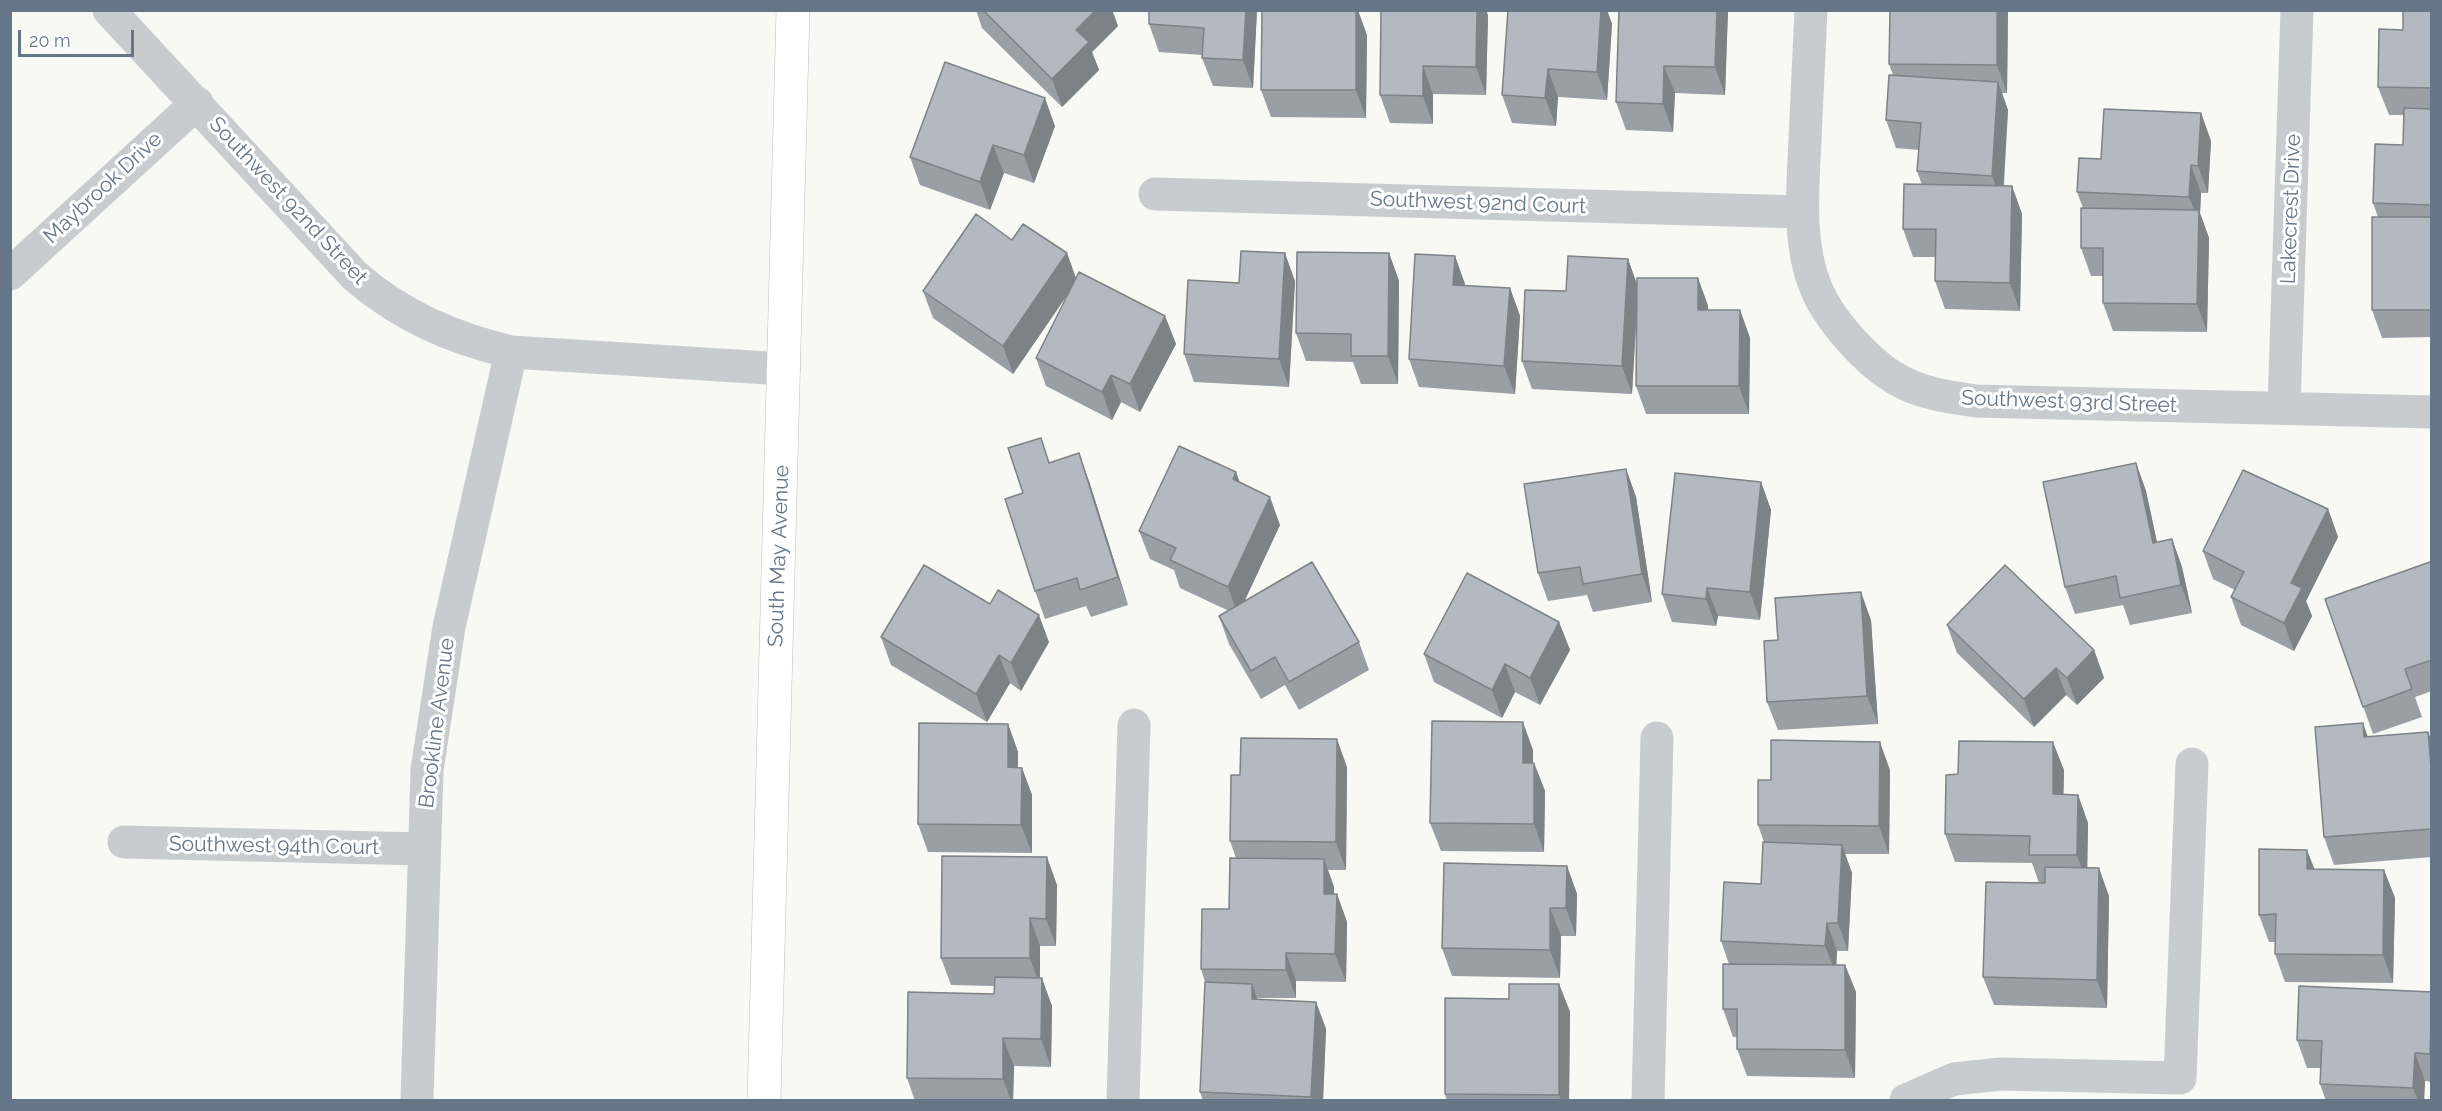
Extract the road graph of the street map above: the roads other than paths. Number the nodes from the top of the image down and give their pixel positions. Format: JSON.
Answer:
{"nodes":[{"id":1,"x":108,"y":10,"type":"edge"},
{"id":2,"x":793,"y":10,"type":"edge"},
{"id":3,"x":1810,"y":10,"type":"edge"},
{"id":4,"x":2297,"y":10,"type":"edge"},
{"id":5,"x":197,"y":103,"type":"junction"},
{"id":6,"x":1155,"y":194,"type":"dead end"},
{"id":7,"x":1802,"y":212,"type":"junction"},
{"id":8,"x":10,"y":274,"type":"edge"},
{"id":9,"x":511,"y":352,"type":"junction"},
{"id":10,"x":784,"y":369,"type":"junction"},
{"id":11,"x":2284,"y":407,"type":"junction"},
{"id":12,"x":2432,"y":412,"type":"edge"},
{"id":13,"x":1134,"y":725,"type":"dead end"},
{"id":14,"x":1657,"y":738,"type":"dead end"},
{"id":15,"x":2192,"y":764,"type":"dead end"},
{"id":16,"x":124,"y":842,"type":"dead end"},
{"id":17,"x":423,"y":849,"type":"junction"},
{"id":18,"x":417,"y":1101,"type":"edge"},
{"id":19,"x":764,"y":1101,"type":"edge"},
{"id":20,"x":1123,"y":1101,"type":"edge"},
{"id":21,"x":1648,"y":1101,"type":"edge"},
{"id":22,"x":1906,"y":1101,"type":"edge"}],
"edges":[{"from":1,"to":5,"type":"street","name":"Southwest 92nd Street"},
{"from":2,"to":10,"type":"main road","name":"South May Avenue"},
{"from":3,"to":7,"type":"street","name":"Southwest 93rd Street"},
{"from":4,"to":11,"type":"street","name":"Lakecrest Drive"},
{"from":5,"to":8,"type":"street","name":"Maybrook Drive"},
{"from":5,"to":9,"type":"street","name":"Southwest 92nd Street"},
{"from":6,"to":7,"type":"street","name":"Southwest 92nd Court"},
{"from":7,"to":11,"type":"street","name":"Southwest 93rd Street"},
{"from":9,"to":10,"type":"street","name":"Southwest 92nd Street"},
{"from":9,"to":17,"type":"street","name":"Brookline Avenue"},
{"from":10,"to":19,"type":"main road","name":"South May Avenue"},
{"from":11,"to":12,"type":"street","name":"Southwest 93rd Street"},
{"from":13,"to":20,"type":"street"},
{"from":14,"to":21,"type":"street"},
{"from":15,"to":22,"type":"street"},
{"from":16,"to":17,"type":"street","name":"Southwest 94th Court"},
{"from":17,"to":18,"type":"street","name":"Brookline Avenue"}]}
